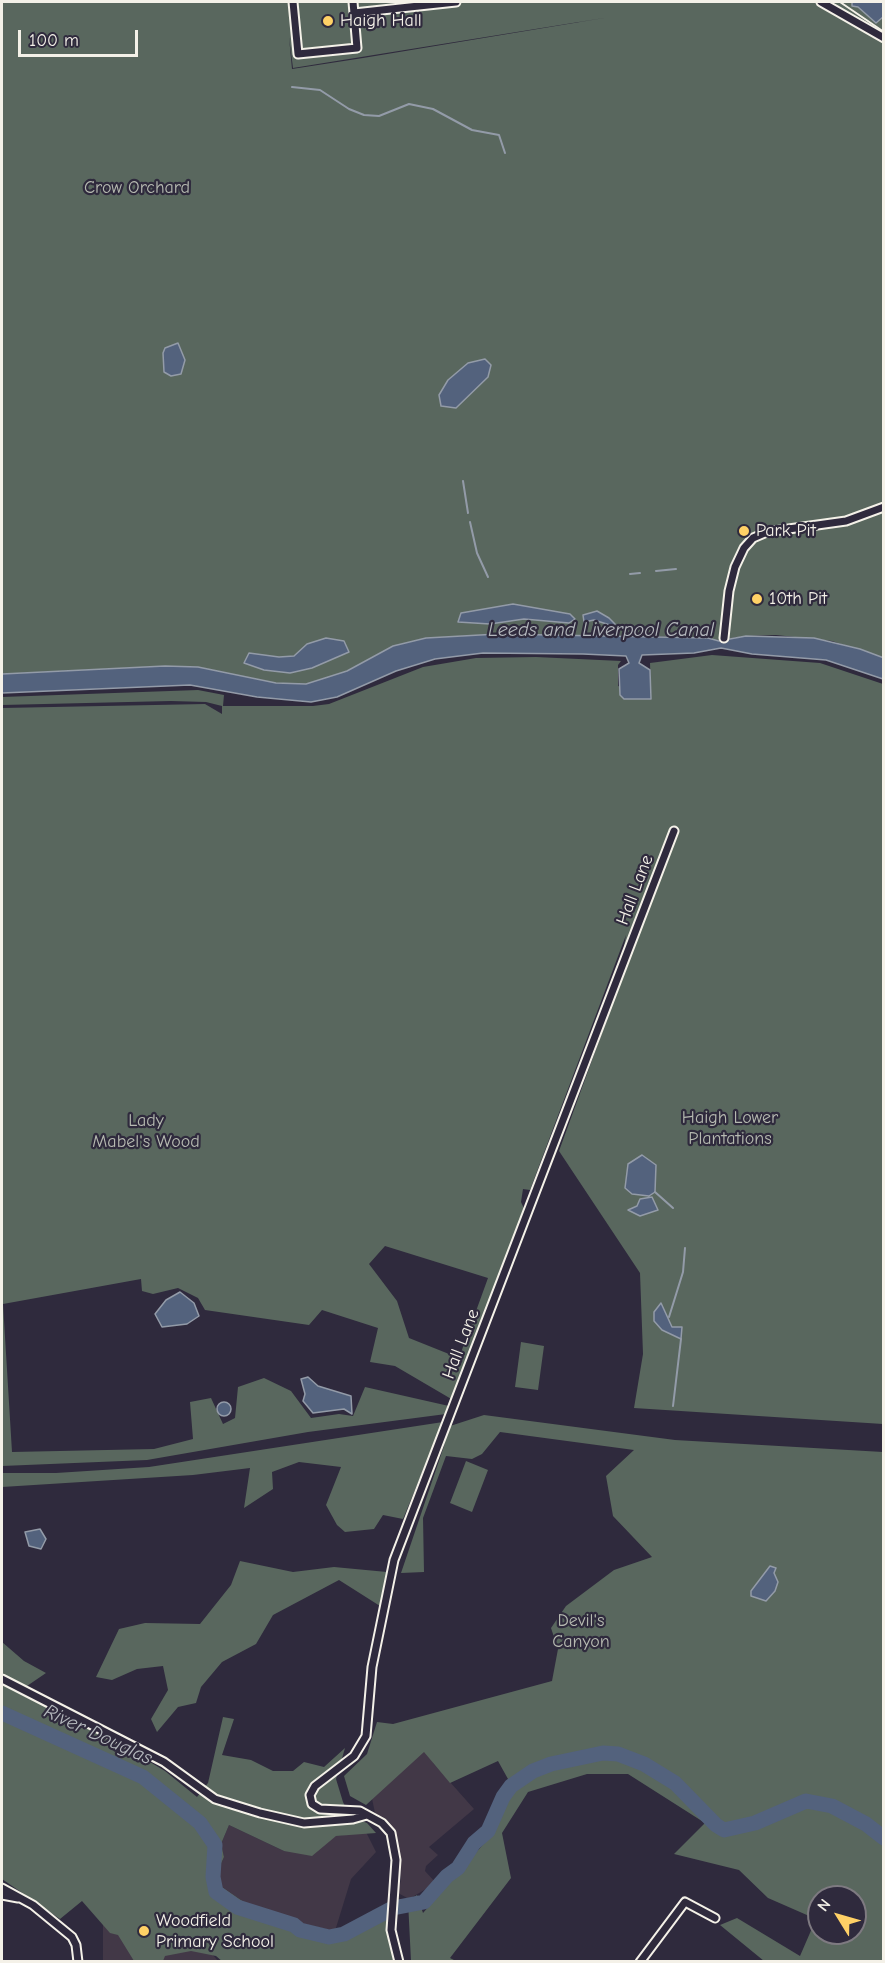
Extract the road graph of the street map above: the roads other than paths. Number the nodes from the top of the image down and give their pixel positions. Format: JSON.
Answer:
{"nodes":[{"id":1,"x":293,"y":2,"type":"edge"},
{"id":2,"x":353,"y":2,"type":"edge"},
{"id":3,"x":456,"y":2,"type":"edge"},
{"id":4,"x":821,"y":2,"type":"edge"},
{"id":5,"x":354,"y":13,"type":"junction"},
{"id":6,"x":884,"y":38,"type":"edge"},
{"id":7,"x":884,"y":507,"type":"edge"},
{"id":8,"x":724,"y":638,"type":"dead end"},
{"id":9,"x":674,"y":831,"type":"dead end"},
{"id":10,"x":2,"y":1679,"type":"edge"},
{"id":11,"x":367,"y":1815,"type":"junction"},
{"id":12,"x":2,"y":1888,"type":"edge"},
{"id":13,"x":2,"y":1895,"type":"edge"},
{"id":14,"x":20,"y":1899,"type":"junction"},
{"id":15,"x":715,"y":1918,"type":"dead end"},
{"id":16,"x":78,"y":1962,"type":"edge"},
{"id":17,"x":399,"y":1962,"type":"edge"},
{"id":18,"x":640,"y":1962,"type":"edge"}],
"edges":[{"from":1,"to":5,"type":"street"},
{"from":2,"to":5,"type":"street"},
{"from":3,"to":5,"type":"street"},
{"from":4,"to":6,"type":"street"},
{"from":7,"to":8,"type":"street"},
{"from":9,"to":11,"type":"street","name":"Hall Lane"},
{"from":10,"to":11,"type":"street"},
{"from":11,"to":17,"type":"street"},
{"from":12,"to":14,"type":"street"},
{"from":13,"to":14,"type":"street"},
{"from":14,"to":16,"type":"street"},
{"from":15,"to":18,"type":"street"}]}
